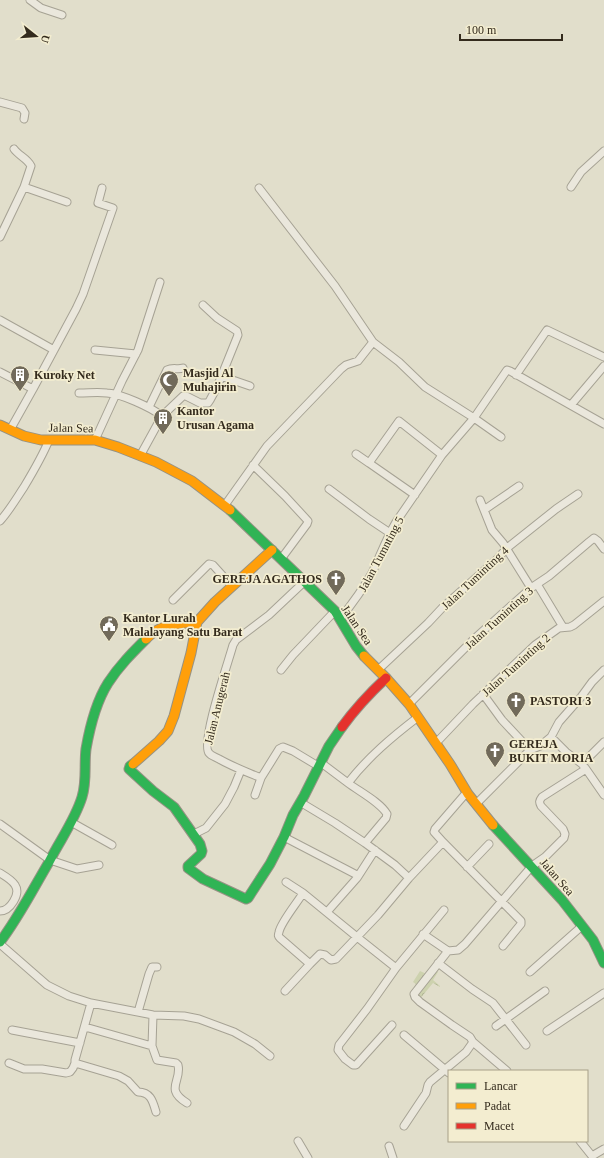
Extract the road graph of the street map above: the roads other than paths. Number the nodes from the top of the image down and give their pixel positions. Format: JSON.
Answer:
{"nodes":[{"id":1,"x":30,"y":0,"type":"edge"},
{"id":2,"x":62,"y":15,"type":"dead end"},
{"id":3,"x":0,"y":102,"type":"edge"},
{"id":4,"x":24,"y":119,"type":"dead end"},
{"id":5,"x":14,"y":149,"type":"dead end"},
{"id":6,"x":604,"y":151,"type":"edge"},
{"id":7,"x":24,"y":187,"type":"junction"},
{"id":8,"x":571,"y":187,"type":"dead end"},
{"id":9,"x":102,"y":188,"type":"dead end"},
{"id":10,"x":259,"y":188,"type":"dead end"},
{"id":11,"x":67,"y":202,"type":"dead end"},
{"id":12,"x":1,"y":232,"type":"edge"},
{"id":13,"x":160,"y":282,"type":"dead end"},
{"id":14,"x":203,"y":305,"type":"dead end"},
{"id":15,"x":0,"y":320,"type":"edge"},
{"id":16,"x":372,"y":342,"type":"junction"},
{"id":17,"x":54,"y":350,"type":"junction"},
{"id":18,"x":95,"y":350,"type":"dead end"},
{"id":19,"x":136,"y":354,"type":"junction"},
{"id":20,"x":604,"y":357,"type":"edge"},
{"id":21,"x":604,"y":366,"type":"edge"},
{"id":22,"x":184,"y":368,"type":"dead end"},
{"id":23,"x":0,"y":372,"type":"edge"},
{"id":24,"x":516,"y":375,"type":"junction"},
{"id":25,"x":221,"y":376,"type":"junction"},
{"id":26,"x":250,"y":386,"type":"dead end"},
{"id":27,"x":33,"y":389,"type":"junction"},
{"id":28,"x":79,"y":393,"type":"dead end"},
{"id":29,"x":116,"y":394,"type":"junction"},
{"id":30,"x":571,"y":405,"type":"junction"},
{"id":31,"x":149,"y":407,"type":"junction"},
{"id":32,"x":162,"y":416,"type":"junction"},
{"id":33,"x":474,"y":418,"type":"junction"},
{"id":34,"x":604,"y":424,"type":"edge"},
{"id":35,"x":0,"y":425,"type":"edge"},
{"id":36,"x":10,"y":430,"type":"junction"},
{"id":37,"x":501,"y":437,"type":"dead end"},
{"id":38,"x":49,"y":440,"type":"junction"},
{"id":39,"x":96,"y":440,"type":"junction"},
{"id":40,"x":356,"y":454,"type":"dead end"},
{"id":41,"x":442,"y":455,"type":"junction"},
{"id":42,"x":140,"y":456,"type":"junction"},
{"id":43,"x":369,"y":463,"type":"junction"},
{"id":44,"x":253,"y":465,"type":"junction"},
{"id":45,"x":519,"y":486,"type":"dead end"},
{"id":46,"x":329,"y":489,"type":"dead end"},
{"id":47,"x":578,"y":494,"type":"dead end"},
{"id":48,"x":415,"y":495,"type":"junction"},
{"id":49,"x":480,"y":500,"type":"dead end"},
{"id":50,"x":224,"y":505,"type":"junction"},
{"id":51,"x":484,"y":510,"type":"junction"},
{"id":52,"x":0,"y":521,"type":"edge"},
{"id":53,"x":390,"y":533,"type":"junction"},
{"id":54,"x":507,"y":548,"type":"junction"},
{"id":55,"x":604,"y":549,"type":"edge"},
{"id":56,"x":272,"y":550,"type":"junction"},
{"id":57,"x":281,"y":559,"type":"junction"},
{"id":58,"x":304,"y":582,"type":"junction"},
{"id":59,"x":232,"y":586,"type":"junction"},
{"id":60,"x":534,"y":586,"type":"junction"},
{"id":61,"x":173,"y":600,"type":"dead end"},
{"id":62,"x":604,"y":601,"type":"edge"},
{"id":63,"x":338,"y":615,"type":"junction"},
{"id":64,"x":197,"y":622,"type":"junction"},
{"id":65,"x":563,"y":627,"type":"junction"},
{"id":66,"x":281,"y":670,"type":"dead end"},
{"id":67,"x":378,"y":670,"type":"junction"},
{"id":68,"x":604,"y":670,"type":"edge"},
{"id":69,"x":386,"y":678,"type":"junction"},
{"id":70,"x":483,"y":694,"type":"junction"},
{"id":71,"x":409,"y":704,"type":"junction"},
{"id":72,"x":418,"y":717,"type":"junction"},
{"id":73,"x":551,"y":737,"type":"junction"},
{"id":74,"x":604,"y":742,"type":"edge"},
{"id":75,"x":436,"y":743,"type":"junction"},
{"id":76,"x":530,"y":750,"type":"junction"},
{"id":77,"x":319,"y":764,"type":"junction"},
{"id":78,"x":584,"y":767,"type":"junction"},
{"id":79,"x":240,"y":770,"type":"junction"},
{"id":80,"x":262,"y":778,"type":"junction"},
{"id":81,"x":348,"y":783,"type":"junction"},
{"id":82,"x":467,"y":792,"type":"junction"},
{"id":83,"x":255,"y":795,"type":"dead end"},
{"id":84,"x":604,"y":795,"type":"edge"},
{"id":85,"x":300,"y":802,"type":"junction"},
{"id":86,"x":476,"y":804,"type":"junction"},
{"id":87,"x":71,"y":822,"type":"junction"},
{"id":88,"x":0,"y":824,"type":"edge"},
{"id":89,"x":194,"y":834,"type":"junction"},
{"id":90,"x":284,"y":837,"type":"junction"},
{"id":91,"x":443,"y":842,"type":"junction"},
{"id":92,"x":365,"y":843,"type":"junction"},
{"id":93,"x":489,"y":844,"type":"dead end"},
{"id":94,"x":112,"y":845,"type":"dead end"},
{"id":95,"x":374,"y":850,"type":"junction"},
{"id":96,"x":50,"y":860,"type":"junction"},
{"id":97,"x":99,"y":865,"type":"dead end"},
{"id":98,"x":532,"y":866,"type":"junction"},
{"id":99,"x":467,"y":867,"type":"junction"},
{"id":100,"x":0,"y":873,"type":"edge"},
{"id":101,"x":357,"y":878,"type":"junction"},
{"id":102,"x":409,"y":878,"type":"junction"},
{"id":103,"x":286,"y":882,"type":"dead end"},
{"id":104,"x":303,"y":893,"type":"junction"},
{"id":105,"x":13,"y":902,"type":"junction"},
{"id":106,"x":503,"y":902,"type":"junction"},
{"id":107,"x":444,"y":910,"type":"dead end"},
{"id":108,"x":0,"y":911,"type":"edge"},
{"id":109,"x":22,"y":911,"type":"junction"},
{"id":110,"x":327,"y":912,"type":"junction"},
{"id":111,"x":582,"y":926,"type":"junction"},
{"id":112,"x":423,"y":934,"type":"junction"},
{"id":113,"x":357,"y":937,"type":"junction"},
{"id":114,"x":0,"y":943,"type":"edge"},
{"id":115,"x":503,"y":946,"type":"dead end"},
{"id":116,"x":448,"y":951,"type":"junction"},
{"id":117,"x":438,"y":963,"type":"junction"},
{"id":118,"x":604,"y":963,"type":"edge"},
{"id":119,"x":310,"y":964,"type":"junction"},
{"id":120,"x":157,"y":967,"type":"dead end"},
{"id":121,"x":396,"y":968,"type":"junction"},
{"id":122,"x":530,"y":972,"type":"dead end"},
{"id":123,"x":286,"y":991,"type":"dead end"},
{"id":124,"x":544,"y":991,"type":"dead end"},
{"id":125,"x":604,"y":993,"type":"edge"},
{"id":126,"x":91,"y":1003,"type":"junction"},
{"id":127,"x":138,"y":1012,"type":"junction"},
{"id":128,"x":153,"y":1015,"type":"junction"},
{"id":129,"x":506,"y":1019,"type":"junction"},
{"id":130,"x":392,"y":1024,"type":"dead end"},
{"id":131,"x":496,"y":1026,"type":"dead end"},
{"id":132,"x":85,"y":1027,"type":"junction"},
{"id":133,"x":12,"y":1030,"type":"dead end"},
{"id":134,"x":547,"y":1031,"type":"dead end"},
{"id":135,"x":404,"y":1035,"type":"dead end"},
{"id":136,"x":473,"y":1042,"type":"junction"},
{"id":137,"x":80,"y":1043,"type":"junction"},
{"id":138,"x":526,"y":1045,"type":"dead end"},
{"id":139,"x":152,"y":1046,"type":"junction"},
{"id":140,"x":270,"y":1056,"type":"dead end"},
{"id":141,"x":9,"y":1063,"type":"dead end"},
{"id":142,"x":75,"y":1063,"type":"junction"},
{"id":143,"x":507,"y":1070,"type":"edge"},
{"id":144,"x":447,"y":1071,"type":"edge"},
{"id":145,"x":187,"y":1103,"type":"dead end"},
{"id":146,"x":156,"y":1112,"type":"dead end"},
{"id":147,"x":404,"y":1126,"type":"dead end"},
{"id":148,"x":298,"y":1142,"type":"dead end"},
{"id":149,"x":581,"y":1142,"type":"edge"},
{"id":150,"x":389,"y":1146,"type":"dead end"},
{"id":151,"x":604,"y":1149,"type":"edge"},
{"id":152,"x":308,"y":1158,"type":"edge"},
{"id":153,"x":393,"y":1158,"type":"edge"}],
"edges":[{"from":1,"to":2,"type":"street"},
{"from":3,"to":4,"type":"street"},
{"from":5,"to":7,"type":"street"},
{"from":6,"to":8,"type":"street"},
{"from":7,"to":11,"type":"street"},
{"from":7,"to":12,"type":"street"},
{"from":9,"to":17,"type":"street"},
{"from":10,"to":16,"type":"street"},
{"from":13,"to":19,"type":"street"},
{"from":14,"to":25,"type":"street"},
{"from":15,"to":17,"type":"street"},
{"from":16,"to":33,"type":"street"},
{"from":16,"to":44,"type":"street"},
{"from":17,"to":27,"type":"street"},
{"from":18,"to":19,"type":"street"},
{"from":19,"to":29,"type":"street"},
{"from":20,"to":24,"type":"street"},
{"from":21,"to":30,"type":"street"},
{"from":22,"to":31,"type":"street"},
{"from":23,"to":27,"type":"street"},
{"from":24,"to":30,"type":"street"},
{"from":24,"to":33,"type":"street","name":"Jalan Tumnting 5"},
{"from":25,"to":26,"type":"street"},
{"from":25,"to":32,"type":"street"},
{"from":27,"to":36,"type":"street"},
{"from":28,"to":29,"type":"street"},
{"from":29,"to":31,"type":"street"},
{"from":29,"to":39,"type":"street"},
{"from":30,"to":34,"type":"street"},
{"from":31,"to":32,"type":"street"},
{"from":32,"to":42,"type":"street"},
{"from":33,"to":37,"type":"street"},
{"from":33,"to":41,"type":"street","name":"Jalan Tumnting 5"},
{"from":35,"to":36,"type":"street","name":"Jalan Sea"},
{"from":36,"to":38,"type":"street","name":"Jalan Sea"},
{"from":38,"to":39,"type":"street","name":"Jalan Sea"},
{"from":38,"to":52,"type":"street"},
{"from":39,"to":42,"type":"street","name":"Jalan Sea"},
{"from":40,"to":43,"type":"street"},
{"from":41,"to":43,"type":"street"},
{"from":41,"to":48,"type":"street","name":"Jalan Tumnting 5"},
{"from":42,"to":50,"type":"street","name":"Jalan Sea"},
{"from":43,"to":48,"type":"street"},
{"from":44,"to":50,"type":"street"},
{"from":44,"to":57,"type":"street"},
{"from":45,"to":51,"type":"street"},
{"from":46,"to":53,"type":"street"},
{"from":47,"to":54,"type":"street","name":"Jalan Tuminting 4"},
{"from":48,"to":53,"type":"street","name":"Jalan Tumnting 5"},
{"from":49,"to":51,"type":"street"},
{"from":50,"to":56,"type":"street","name":"Jalan Sea"},
{"from":51,"to":54,"type":"street"},
{"from":53,"to":63,"type":"street","name":"Jalan Tumnting 5"},
{"from":54,"to":60,"type":"street"},
{"from":54,"to":67,"type":"street","name":"Jalan Tuminting 4"},
{"from":55,"to":60,"type":"street","name":"Jalan Tuminting 3"},
{"from":56,"to":57,"type":"street","name":"Jalan Sea"},
{"from":56,"to":59,"type":"street"},
{"from":57,"to":58,"type":"street","name":"Jalan Sea"},
{"from":58,"to":63,"type":"street","name":"Jalan Sea"},
{"from":58,"to":79,"type":"street","name":"Jalan Anugerah"},
{"from":59,"to":61,"type":"street"},
{"from":59,"to":64,"type":"street"},
{"from":60,"to":65,"type":"street"},
{"from":60,"to":71,"type":"street","name":"Jalan Tuminting 3"},
{"from":62,"to":65,"type":"street","name":"Jalan Tuminting 2"},
{"from":63,"to":66,"type":"street","name":"Jalan Tumnting 5"},
{"from":63,"to":67,"type":"street","name":"Jalan Sea"},
{"from":64,"to":87,"type":"street"},
{"from":64,"to":89,"type":"street"},
{"from":65,"to":70,"type":"street","name":"Jalan Tuminting 2"},
{"from":67,"to":69,"type":"street","name":"Jalan Sea"},
{"from":68,"to":73,"type":"street"},
{"from":69,"to":71,"type":"street","name":"Jalan Sea"},
{"from":69,"to":77,"type":"street"},
{"from":70,"to":75,"type":"street","name":"Jalan Tuminting 2"},
{"from":70,"to":76,"type":"street"},
{"from":71,"to":72,"type":"street","name":"Jalan Sea"},
{"from":72,"to":75,"type":"street","name":"Jalan Sea"},
{"from":72,"to":81,"type":"street"},
{"from":73,"to":76,"type":"street"},
{"from":73,"to":78,"type":"street"},
{"from":74,"to":78,"type":"street"},
{"from":75,"to":82,"type":"street","name":"Jalan Sea"},
{"from":76,"to":86,"type":"street"},
{"from":77,"to":80,"type":"street"},
{"from":77,"to":81,"type":"street"},
{"from":77,"to":85,"type":"street"},
{"from":78,"to":84,"type":"street"},
{"from":78,"to":98,"type":"street"},
{"from":79,"to":80,"type":"street","name":"Jalan Anugerah"},
{"from":79,"to":89,"type":"street"},
{"from":80,"to":83,"type":"street"},
{"from":81,"to":92,"type":"street"},
{"from":82,"to":86,"type":"street","name":"Jalan Sea"},
{"from":82,"to":91,"type":"street"},
{"from":85,"to":90,"type":"street"},
{"from":85,"to":92,"type":"street"},
{"from":86,"to":98,"type":"street","name":"Jalan Sea"},
{"from":87,"to":94,"type":"street"},
{"from":87,"to":96,"type":"street"},
{"from":88,"to":96,"type":"street"},
{"from":89,"to":90,"type":"street"},
{"from":90,"to":101,"type":"street"},
{"from":91,"to":99,"type":"street"},
{"from":91,"to":102,"type":"street"},
{"from":92,"to":95,"type":"street"},
{"from":93,"to":99,"type":"street"},
{"from":95,"to":101,"type":"street"},
{"from":95,"to":102,"type":"street"},
{"from":96,"to":97,"type":"street"},
{"from":96,"to":109,"type":"street"},
{"from":98,"to":106,"type":"street"},
{"from":98,"to":111,"type":"street","name":"Jalan Sea"},
{"from":99,"to":106,"type":"street"},
{"from":100,"to":105,"type":"street"},
{"from":101,"to":110,"type":"street"},
{"from":102,"to":113,"type":"street"},
{"from":103,"to":104,"type":"street"},
{"from":104,"to":110,"type":"street"},
{"from":104,"to":119,"type":"street"},
{"from":105,"to":108,"type":"street"},
{"from":105,"to":109,"type":"street"},
{"from":106,"to":115,"type":"street"},
{"from":106,"to":116,"type":"street"},
{"from":107,"to":112,"type":"street"},
{"from":109,"to":114,"type":"street"},
{"from":110,"to":113,"type":"street"},
{"from":111,"to":118,"type":"street","name":"Jalan Sea"},
{"from":111,"to":122,"type":"street"},
{"from":112,"to":116,"type":"street"},
{"from":112,"to":121,"type":"street"},
{"from":113,"to":119,"type":"street"},
{"from":113,"to":121,"type":"street"},
{"from":114,"to":126,"type":"street"},
{"from":116,"to":117,"type":"street"},
{"from":117,"to":129,"type":"street"},
{"from":117,"to":136,"type":"street"},
{"from":119,"to":123,"type":"street"},
{"from":120,"to":127,"type":"street"},
{"from":121,"to":130,"type":"street"},
{"from":124,"to":129,"type":"street"},
{"from":125,"to":134,"type":"street"},
{"from":126,"to":127,"type":"street"},
{"from":126,"to":132,"type":"street"},
{"from":127,"to":128,"type":"street"},
{"from":128,"to":139,"type":"street"},
{"from":128,"to":140,"type":"street"},
{"from":129,"to":131,"type":"street"},
{"from":129,"to":138,"type":"street"},
{"from":132,"to":137,"type":"street"},
{"from":132,"to":139,"type":"street"},
{"from":133,"to":137,"type":"street"},
{"from":135,"to":144,"type":"street"},
{"from":136,"to":143,"type":"street"},
{"from":136,"to":144,"type":"street"},
{"from":137,"to":142,"type":"street"},
{"from":139,"to":145,"type":"street"},
{"from":141,"to":142,"type":"street"},
{"from":142,"to":146,"type":"street"},
{"from":144,"to":147,"type":"street"},
{"from":148,"to":152,"type":"street"},
{"from":149,"to":151,"type":"street"},
{"from":150,"to":153,"type":"street"}]}
